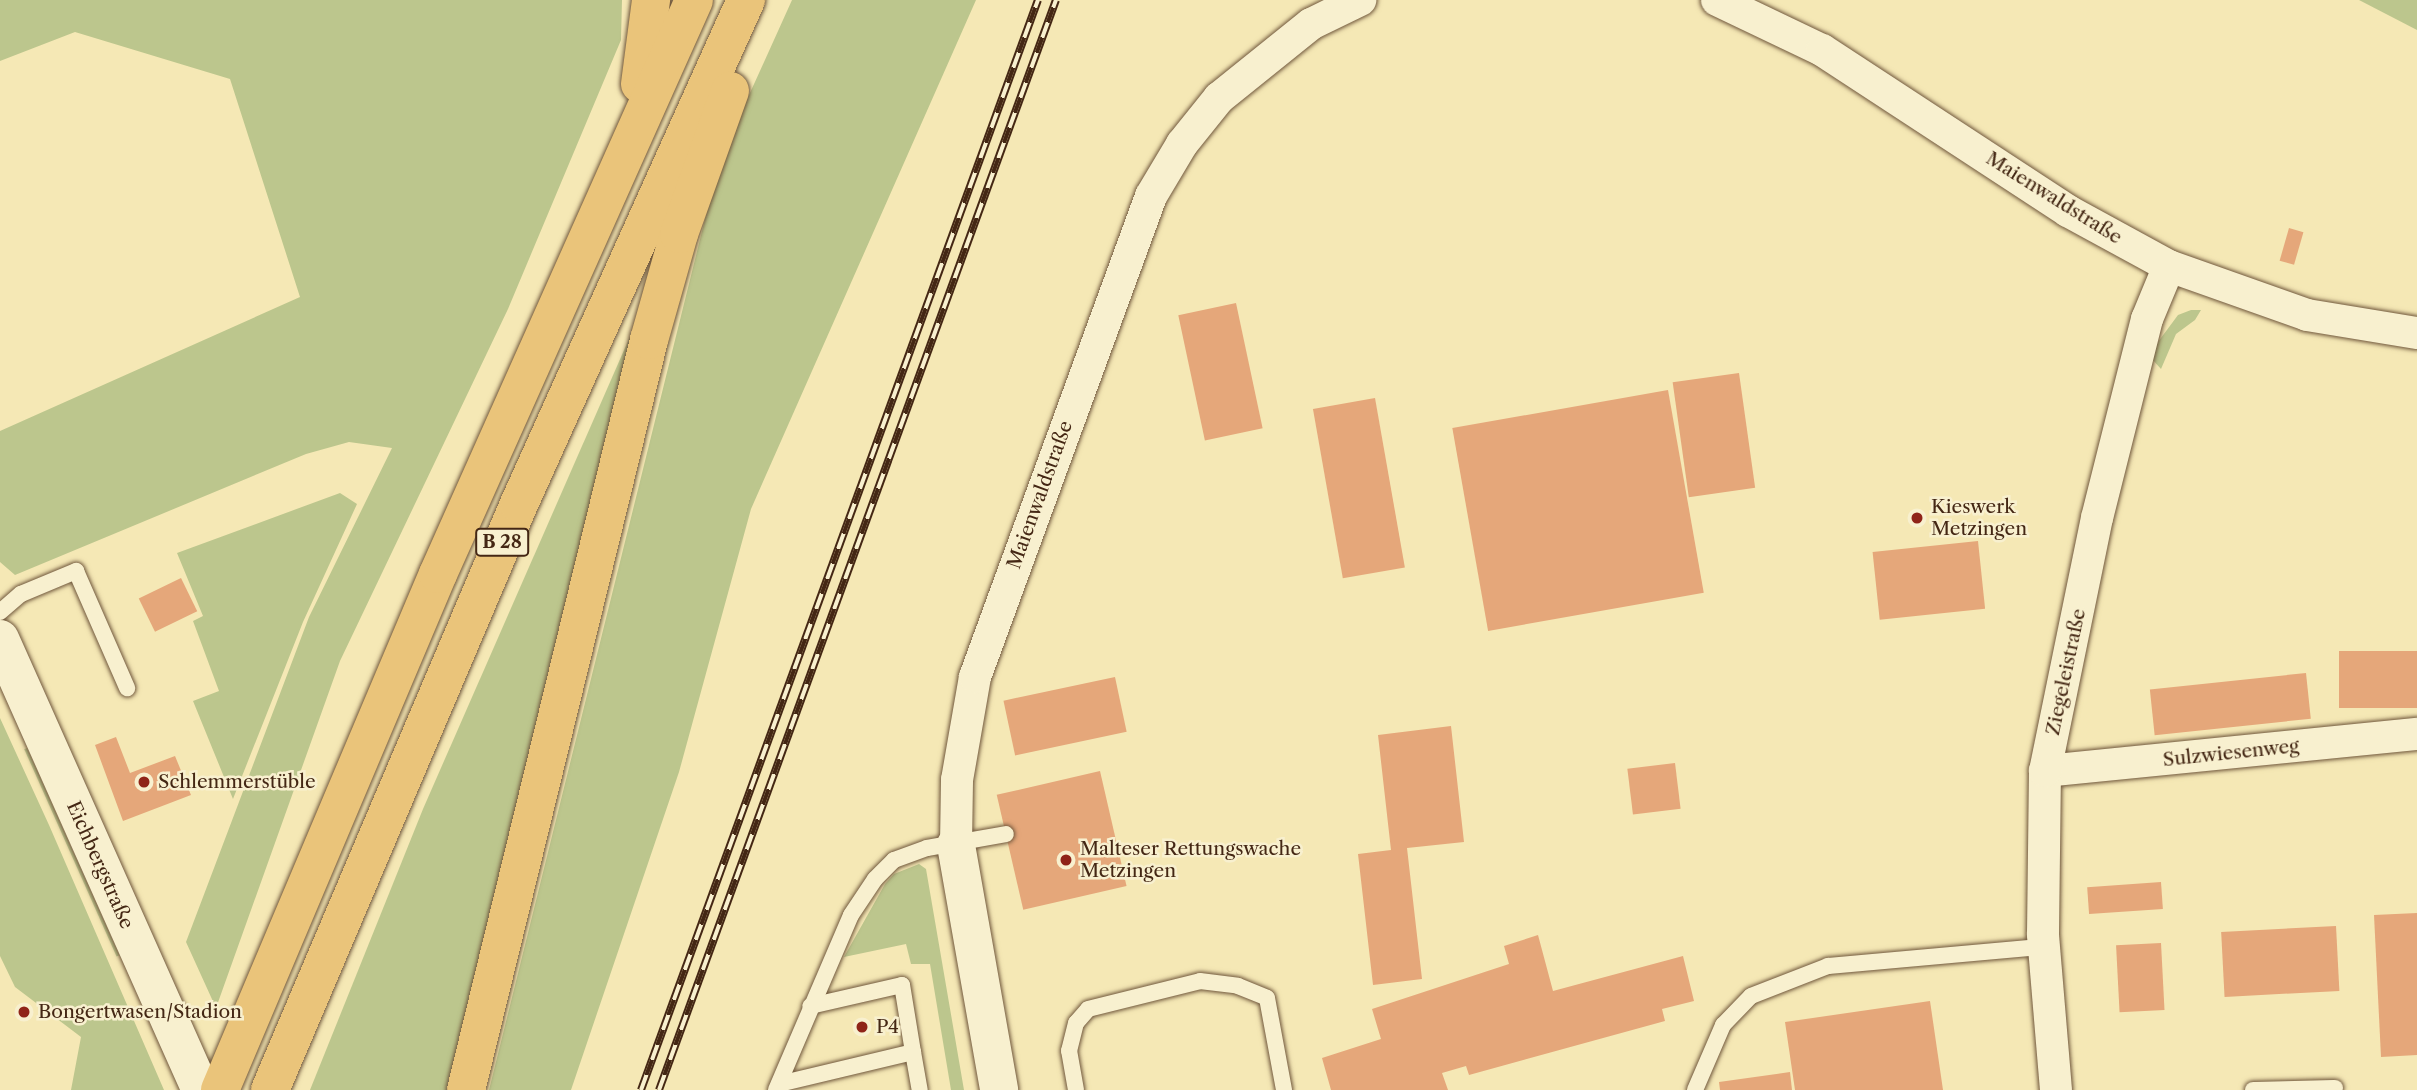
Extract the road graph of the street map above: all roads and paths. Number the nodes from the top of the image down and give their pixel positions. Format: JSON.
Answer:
{"nodes":[{"id":1,"x":651,"y":0,"type":"edge"},
{"id":2,"x":694,"y":0,"type":"edge"},
{"id":3,"x":746,"y":0,"type":"edge"},
{"id":4,"x":758,"y":0,"type":"edge"},
{"id":5,"x":1360,"y":0,"type":"edge"},
{"id":6,"x":1717,"y":0,"type":"edge"},
{"id":7,"x":619,"y":172,"type":"junction"},
{"id":8,"x":2169,"y":266,"type":"junction"},
{"id":9,"x":2417,"y":333,"type":"edge"},
{"id":10,"x":0,"y":612,"type":"edge"},
{"id":11,"x":0,"y":639,"type":"edge"},
{"id":12,"x":127,"y":688,"type":"dead end"},
{"id":13,"x":2417,"y":734,"type":"edge"},
{"id":14,"x":2045,"y":771,"type":"junction"},
{"id":15,"x":1006,"y":834,"type":"dead end"},
{"id":16,"x":956,"y":845,"type":"junction"},
{"id":17,"x":2043,"y":947,"type":"junction"},
{"id":18,"x":810,"y":1006,"type":"junction"},
{"id":19,"x":913,"y":1052,"type":"junction"},
{"id":20,"x":777,"y":1087,"type":"edge"},
{"id":21,"x":2335,"y":1088,"type":"dead end"},
{"id":22,"x":201,"y":1090,"type":"edge"},
{"id":23,"x":220,"y":1090,"type":"edge"},
{"id":24,"x":270,"y":1090,"type":"edge"},
{"id":25,"x":466,"y":1090,"type":"edge"},
{"id":26,"x":920,"y":1090,"type":"edge"},
{"id":27,"x":999,"y":1090,"type":"edge"},
{"id":28,"x":1076,"y":1090,"type":"edge"},
{"id":29,"x":1284,"y":1090,"type":"edge"},
{"id":30,"x":1695,"y":1090,"type":"edge"},
{"id":31,"x":2056,"y":1090,"type":"edge"},
{"id":32,"x":2253,"y":1090,"type":"edge"}],
"edges":[{"from":1,"to":7,"type":"highway"},
{"from":2,"to":7,"type":"highway","number":"B 28"},
{"from":3,"to":24,"type":"highway","number":"B 28"},
{"from":4,"to":25,"type":"highway"},
{"from":5,"to":16,"type":"street","name":"Maienwaldstraße"},
{"from":6,"to":8,"type":"street","name":"Maienwaldstraße"},
{"from":7,"to":23,"type":"highway","number":"B 28"},
{"from":8,"to":9,"type":"street","name":"Maienwaldstraße"},
{"from":8,"to":14,"type":"street","name":"Ziegeleistraße"},
{"from":10,"to":12,"type":"lane"},
{"from":11,"to":22,"type":"main road","name":"Eichbergstraße"},
{"from":13,"to":14,"type":"street","name":"Sulzwiesenweg"},
{"from":14,"to":17,"type":"street","name":"Ziegeleistraße"},
{"from":15,"to":16,"type":"lane"},
{"from":16,"to":18,"type":"lane"},
{"from":16,"to":27,"type":"main road","name":"Maienwaldstraße"},
{"from":17,"to":30,"type":"lane"},
{"from":17,"to":31,"type":"street","name":"Ziegeleistraße"},
{"from":18,"to":19,"type":"lane"},
{"from":18,"to":20,"type":"lane"},
{"from":19,"to":20,"type":"lane"},
{"from":19,"to":26,"type":"lane"},
{"from":21,"to":32,"type":"lane"},
{"from":28,"to":29,"type":"lane"}]}
